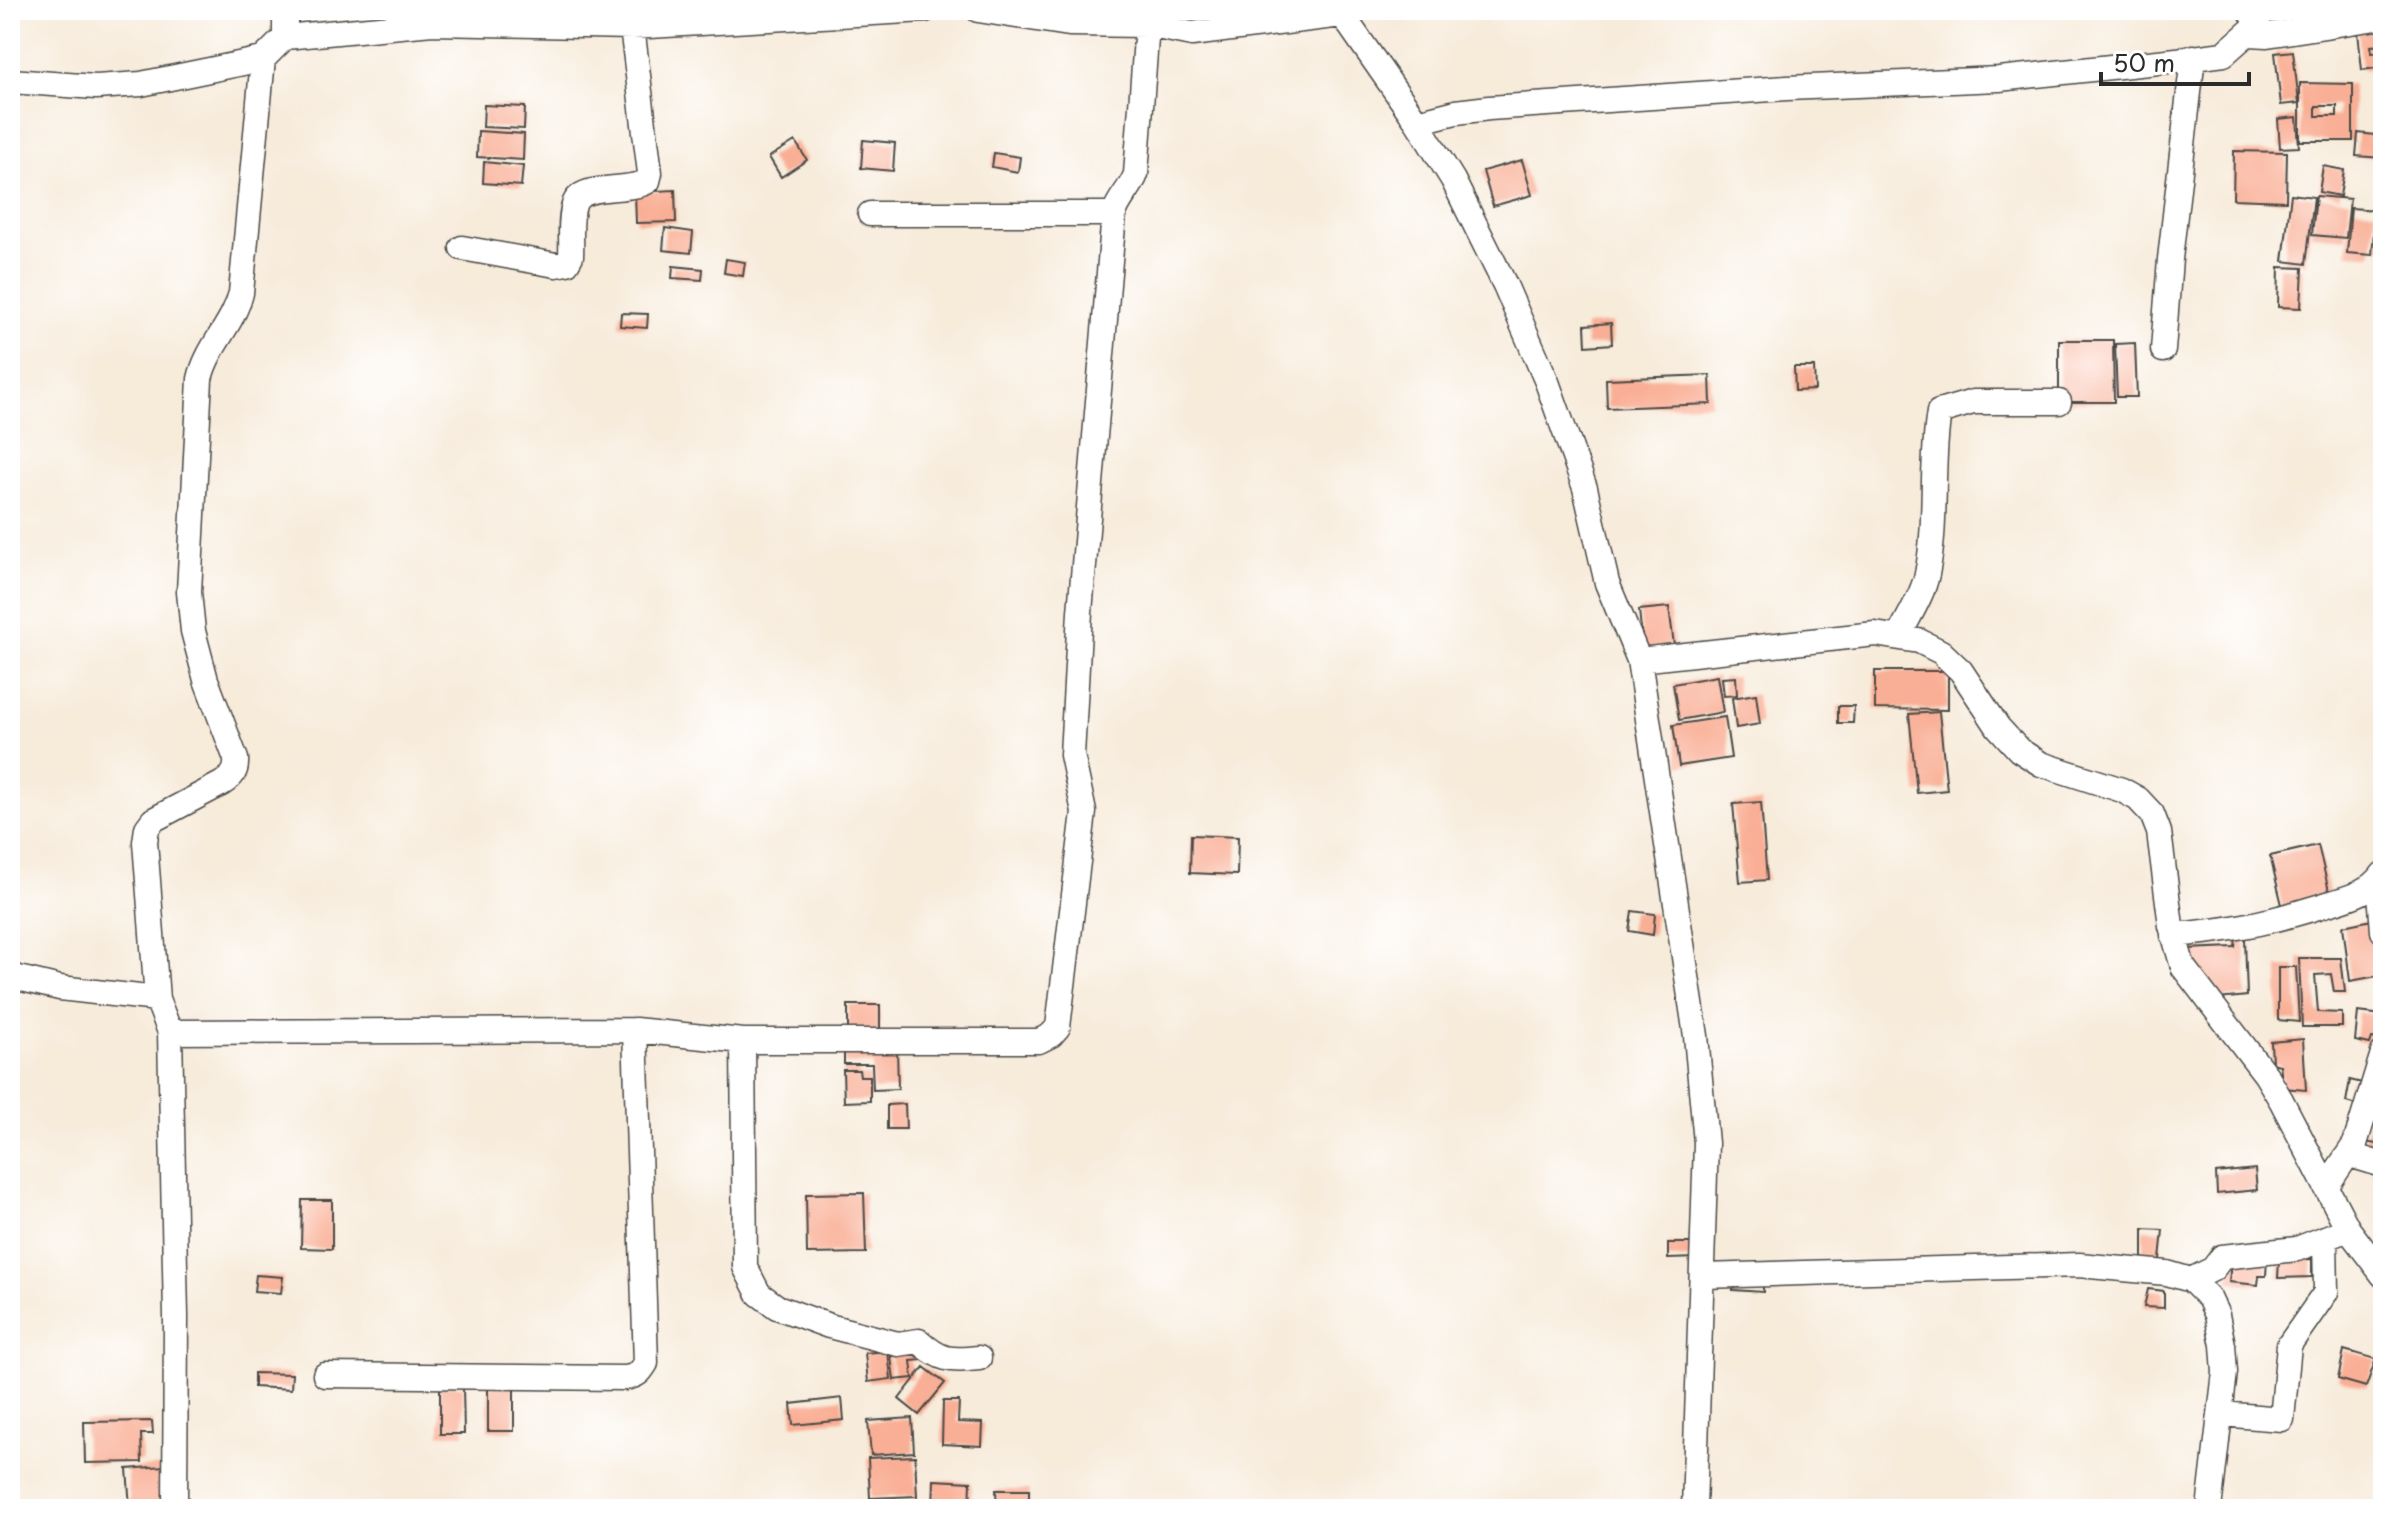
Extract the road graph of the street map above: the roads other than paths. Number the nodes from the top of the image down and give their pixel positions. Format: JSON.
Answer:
{"nodes":[{"id":1,"x":285,"y":10,"type":"edge"},
{"id":2,"x":925,"y":10,"type":"edge"},
{"id":3,"x":978,"y":10,"type":"edge"},
{"id":4,"x":1341,"y":12,"type":"edge"},
{"id":5,"x":496,"y":17,"type":"edge"},
{"id":6,"x":1070,"y":17,"type":"edge"},
{"id":7,"x":2383,"y":17,"type":"edge"},
{"id":8,"x":2250,"y":22,"type":"edge"},
{"id":9,"x":1147,"y":25,"type":"junction"},
{"id":10,"x":632,"y":27,"type":"junction"},
{"id":11,"x":285,"y":37,"type":"junction"},
{"id":12,"x":2193,"y":57,"type":"junction"},
{"id":13,"x":263,"y":59,"type":"junction"},
{"id":14,"x":10,"y":81,"type":"edge"},
{"id":15,"x":1417,"y":122,"type":"junction"},
{"id":16,"x":870,"y":214,"type":"dead end"},
{"id":17,"x":1114,"y":214,"type":"junction"},
{"id":18,"x":462,"y":248,"type":"dead end"},
{"id":19,"x":2163,"y":350,"type":"dead end"},
{"id":20,"x":2059,"y":402,"type":"dead end"},
{"id":21,"x":1899,"y":636,"type":"junction"},
{"id":22,"x":1639,"y":660,"type":"junction"},
{"id":23,"x":2381,"y":877,"type":"edge"},
{"id":24,"x":2383,"y":931,"type":"edge"},
{"id":25,"x":2173,"y":935,"type":"junction"},
{"id":26,"x":10,"y":976,"type":"edge"},
{"id":27,"x":157,"y":999,"type":"junction"},
{"id":28,"x":635,"y":1030,"type":"junction"},
{"id":29,"x":170,"y":1032,"type":"junction"},
{"id":30,"x":743,"y":1041,"type":"junction"},
{"id":31,"x":2383,"y":1053,"type":"edge"},
{"id":32,"x":2350,"y":1155,"type":"junction"},
{"id":33,"x":2383,"y":1165,"type":"edge"},
{"id":34,"x":2326,"y":1187,"type":"junction"},
{"id":35,"x":2348,"y":1229,"type":"junction"},
{"id":36,"x":2325,"y":1238,"type":"junction"},
{"id":37,"x":2383,"y":1275,"type":"edge"},
{"id":38,"x":1703,"y":1276,"type":"junction"},
{"id":39,"x":2191,"y":1280,"type":"junction"},
{"id":40,"x":979,"y":1358,"type":"dead end"},
{"id":41,"x":325,"y":1375,"type":"dead end"},
{"id":42,"x":2221,"y":1414,"type":"junction"},
{"id":43,"x":175,"y":1509,"type":"edge"},
{"id":44,"x":1694,"y":1509,"type":"edge"},
{"id":45,"x":2209,"y":1509,"type":"edge"}],
"edges":[{"from":1,"to":11,"type":"street"},
{"from":2,"to":10,"type":"street"},
{"from":3,"to":6,"type":"street"},
{"from":4,"to":9,"type":"street"},
{"from":4,"to":15,"type":"street"},
{"from":5,"to":10,"type":"street"},
{"from":5,"to":11,"type":"street"},
{"from":6,"to":9,"type":"street"},
{"from":7,"to":8,"type":"street"},
{"from":8,"to":12,"type":"street"},
{"from":9,"to":17,"type":"street"},
{"from":10,"to":18,"type":"street"},
{"from":11,"to":13,"type":"street"},
{"from":12,"to":15,"type":"street"},
{"from":12,"to":19,"type":"street"},
{"from":13,"to":14,"type":"street"},
{"from":13,"to":27,"type":"street"},
{"from":15,"to":22,"type":"street"},
{"from":16,"to":17,"type":"street"},
{"from":17,"to":30,"type":"street"},
{"from":20,"to":21,"type":"street"},
{"from":21,"to":22,"type":"street"},
{"from":21,"to":25,"type":"street"},
{"from":22,"to":38,"type":"street"},
{"from":23,"to":24,"type":"street"},
{"from":23,"to":25,"type":"street"},
{"from":25,"to":34,"type":"street"},
{"from":26,"to":27,"type":"street"},
{"from":27,"to":29,"type":"street"},
{"from":28,"to":29,"type":"street"},
{"from":28,"to":30,"type":"street"},
{"from":28,"to":41,"type":"street"},
{"from":29,"to":43,"type":"street"},
{"from":30,"to":40,"type":"street"},
{"from":31,"to":32,"type":"street"},
{"from":32,"to":33,"type":"street"},
{"from":32,"to":34,"type":"street"},
{"from":34,"to":35,"type":"street"},
{"from":35,"to":36,"type":"street"},
{"from":35,"to":37,"type":"street"},
{"from":36,"to":39,"type":"street"},
{"from":36,"to":42,"type":"street"},
{"from":38,"to":39,"type":"street"},
{"from":38,"to":44,"type":"street"},
{"from":39,"to":42,"type":"street"},
{"from":42,"to":45,"type":"street"}]}
